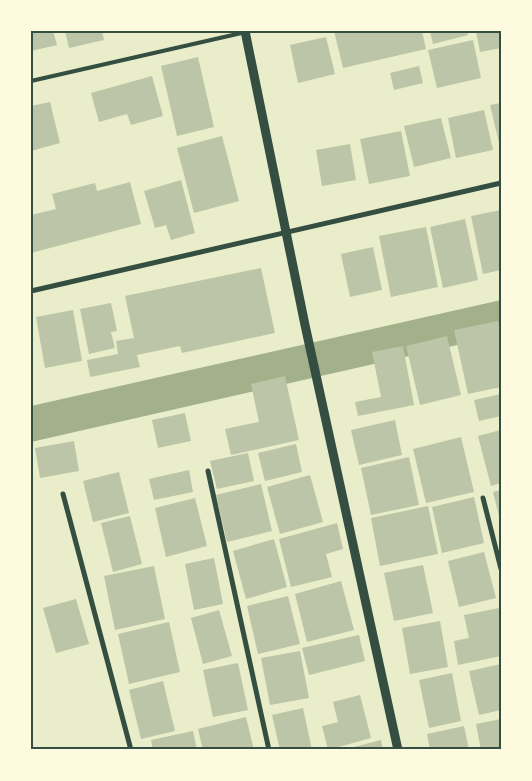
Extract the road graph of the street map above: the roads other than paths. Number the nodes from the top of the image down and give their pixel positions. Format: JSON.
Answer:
{"nodes":[{"id":1,"x":246,"y":32,"type":"edge"},
{"id":2,"x":31,"y":81,"type":"edge"},
{"id":3,"x":501,"y":183,"type":"edge"},
{"id":4,"x":286,"y":232,"type":"junction"},
{"id":5,"x":31,"y":291,"type":"edge"},
{"id":6,"x":208,"y":471,"type":"dead end"},
{"id":7,"x":63,"y":494,"type":"dead end"},
{"id":8,"x":483,"y":498,"type":"dead end"},
{"id":9,"x":501,"y":569,"type":"edge"},
{"id":10,"x":131,"y":750,"type":"edge"},
{"id":11,"x":269,"y":750,"type":"edge"},
{"id":12,"x":398,"y":750,"type":"edge"}],
"edges":[{"from":1,"to":2,"type":"lane"},
{"from":1,"to":4,"type":"street"},
{"from":3,"to":4,"type":"street"},
{"from":4,"to":5,"type":"street"},
{"from":4,"to":12,"type":"street"},
{"from":6,"to":11,"type":"street"},
{"from":7,"to":10,"type":"street"},
{"from":8,"to":9,"type":"street"}]}
